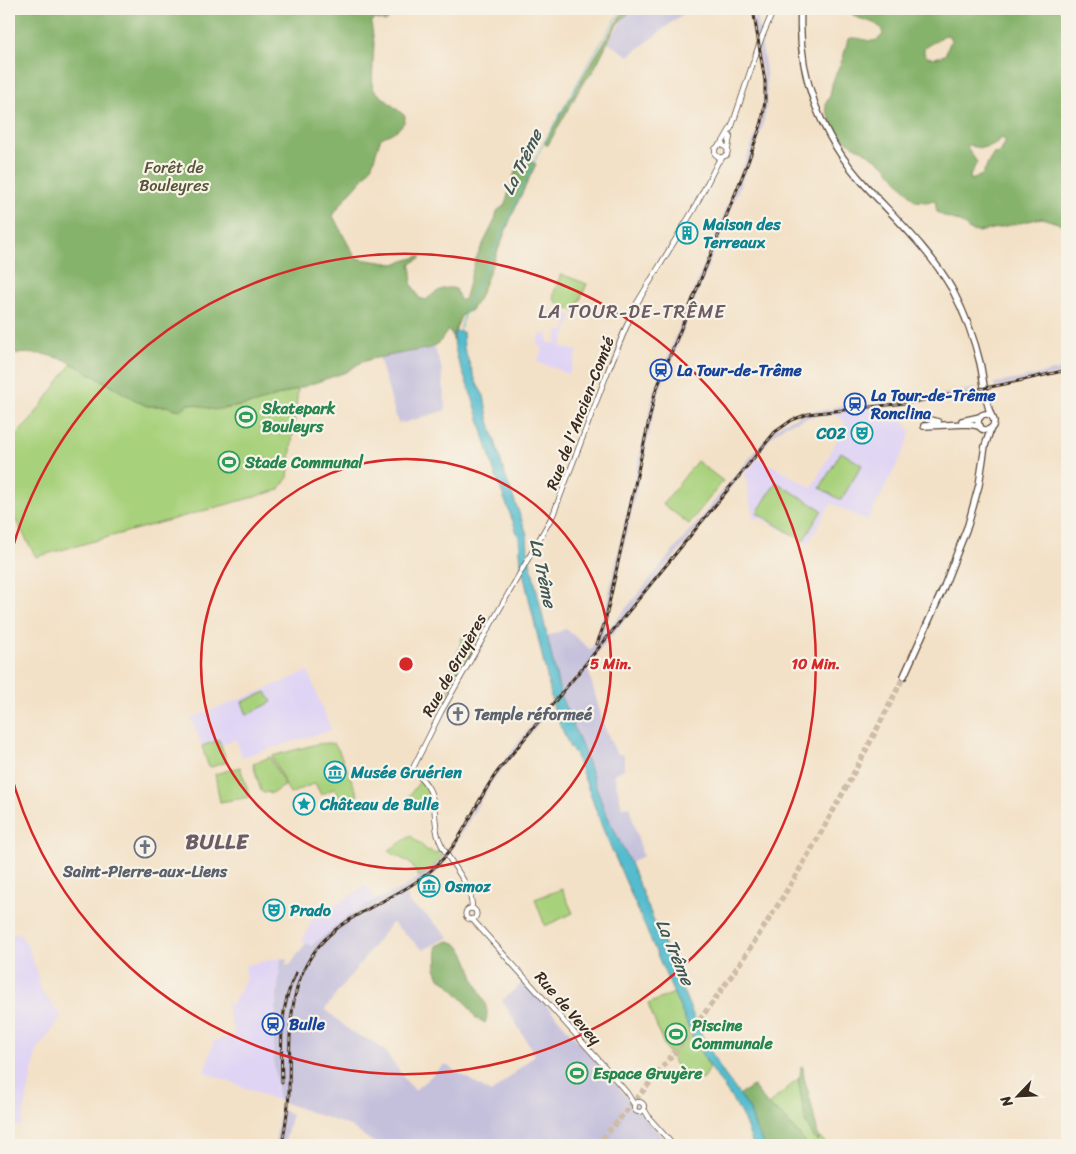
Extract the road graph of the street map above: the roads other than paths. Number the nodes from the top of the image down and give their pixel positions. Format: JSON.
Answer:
{"nodes":[{"id":1,"x":774,"y":9,"type":"edge"},
{"id":2,"x":801,"y":9,"type":"edge"},
{"id":3,"x":732,"y":126,"type":"junction"},
{"id":4,"x":721,"y":145,"type":"junction"},
{"id":5,"x":727,"y":149,"type":"junction"},
{"id":6,"x":715,"y":154,"type":"junction"},
{"id":7,"x":722,"y":158,"type":"junction"},
{"id":8,"x":712,"y":173,"type":"junction"},
{"id":9,"x":985,"y":398,"type":"junction"},
{"id":10,"x":991,"y":415,"type":"junction"},
{"id":11,"x":981,"y":416,"type":"junction"},
{"id":12,"x":926,"y":419,"type":"dead end"},
{"id":13,"x":924,"y":426,"type":"dead end"},
{"id":14,"x":981,"y":427,"type":"junction"},
{"id":15,"x":991,"y":428,"type":"junction"},
{"id":16,"x":986,"y":446,"type":"junction"},
{"id":17,"x":520,"y":574,"type":"joint"},
{"id":18,"x":904,"y":676,"type":"tunnel mouth"},
{"id":19,"x":472,"y":908,"type":"junction"},
{"id":20,"x":474,"y":918,"type":"junction"},
{"id":21,"x":637,"y":1104,"type":"junction"},
{"id":22,"x":642,"y":1111,"type":"junction"},
{"id":23,"x":673,"y":1145,"type":"edge"}],
"edges":[{"from":1,"to":3,"type":"main road"},
{"from":2,"to":9,"type":"highway"},
{"from":3,"to":4,"type":"main road"},
{"from":3,"to":5,"type":"main road"},
{"from":4,"to":5,"type":"main road"},
{"from":4,"to":6,"type":"main road"},
{"from":5,"to":7,"type":"main road"},
{"from":6,"to":7,"type":"main road"},
{"from":6,"to":8,"type":"main road","name":"Rue de l'Ancien-Comté"},
{"from":7,"to":8,"type":"main road","name":"Rue de l'Ancien-Comté"},
{"from":8,"to":17,"type":"main road","name":"Rue de l'Ancien-Comté"},
{"from":9,"to":10,"type":"highway"},
{"from":9,"to":11,"type":"highway"},
{"from":10,"to":11,"type":"highway"},
{"from":10,"to":15,"type":"highway"},
{"from":11,"to":12,"type":"highway"},
{"from":11,"to":14,"type":"highway"},
{"from":13,"to":14,"type":"highway"},
{"from":14,"to":15,"type":"highway"},
{"from":14,"to":16,"type":"highway"},
{"from":15,"to":16,"type":"highway"},
{"from":16,"to":18,"type":"highway"},
{"from":17,"to":19,"type":"main road","name":"Rue de Gruyères"},
{"from":19,"to":20,"type":"main road"},
{"from":19,"to":20,"type":"main road"},
{"from":20,"to":21,"type":"main road","name":"Rue de Vevey"},
{"from":21,"to":22,"type":"main road","name":"Rue de Vevey"},
{"from":21,"to":22,"type":"main road","name":"Rue de Vevey"},
{"from":22,"to":23,"type":"main road","name":"Rue de Vevey"}]}
